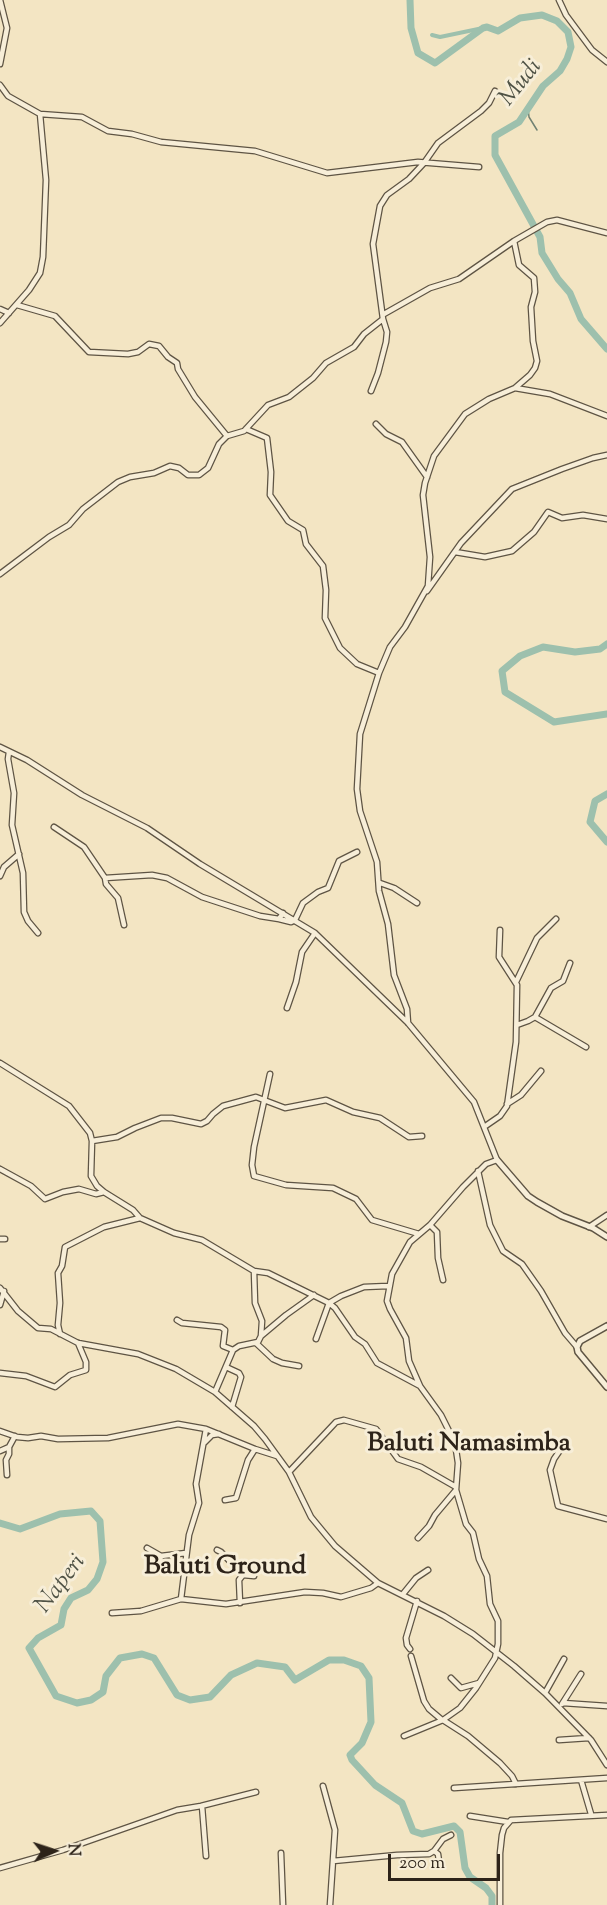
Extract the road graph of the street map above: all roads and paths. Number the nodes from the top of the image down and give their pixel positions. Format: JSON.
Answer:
{"nodes":[{"id":1,"x":0,"y":0,"type":"edge"},
{"id":2,"x":559,"y":0,"type":"edge"},
{"id":3,"x":607,"y":62,"type":"edge"},
{"id":4,"x":0,"y":64,"type":"edge"},
{"id":5,"x":0,"y":84,"type":"edge"},
{"id":6,"x":495,"y":91,"type":"dead end"},
{"id":7,"x":0,"y":92,"type":"edge"},
{"id":8,"x":8,"y":96,"type":"junction"},
{"id":9,"x":40,"y":114,"type":"junction"},
{"id":10,"x":424,"y":163,"type":"junction"},
{"id":11,"x":479,"y":167,"type":"dead end"},
{"id":12,"x":607,"y":233,"type":"edge"},
{"id":13,"x":514,"y":241,"type":"junction"},
{"id":14,"x":17,"y":305,"type":"junction"},
{"id":15,"x":0,"y":309,"type":"edge"},
{"id":16,"x":9,"y":313,"type":"junction"},
{"id":17,"x":383,"y":316,"type":"junction"},
{"id":18,"x":0,"y":323,"type":"edge"},
{"id":19,"x":515,"y":388,"type":"junction"},
{"id":20,"x":371,"y":391,"type":"dead end"},
{"id":21,"x":607,"y":416,"type":"edge"},
{"id":22,"x":376,"y":424,"type":"dead end"},
{"id":23,"x":246,"y":429,"type":"junction"},
{"id":24,"x":227,"y":436,"type":"junction"},
{"id":25,"x":607,"y":455,"type":"edge"},
{"id":26,"x":427,"y":477,"type":"junction"},
{"id":27,"x":607,"y":519,"type":"edge"},
{"id":28,"x":455,"y":552,"type":"junction"},
{"id":29,"x":0,"y":574,"type":"edge"},
{"id":30,"x":424,"y":595,"type":"junction"},
{"id":31,"x":379,"y":673,"type":"junction"},
{"id":32,"x":0,"y":747,"type":"edge"},
{"id":33,"x":9,"y":752,"type":"junction"},
{"id":34,"x":54,"y":827,"type":"dead end"},
{"id":35,"x":357,"y":852,"type":"dead end"},
{"id":36,"x":20,"y":854,"type":"junction"},
{"id":37,"x":0,"y":876,"type":"edge"},
{"id":38,"x":105,"y":878,"type":"junction"},
{"id":39,"x":380,"y":883,"type":"junction"},
{"id":40,"x":417,"y":903,"type":"dead end"},
{"id":41,"x":283,"y":913,"type":"junction"},
{"id":42,"x":279,"y":919,"type":"junction"},
{"id":43,"x":556,"y":919,"type":"dead end"},
{"id":44,"x":296,"y":920,"type":"junction"},
{"id":45,"x":124,"y":925,"type":"dead end"},
{"id":46,"x":500,"y":930,"type":"dead end"},
{"id":47,"x":38,"y":933,"type":"dead end"},
{"id":48,"x":315,"y":933,"type":"junction"},
{"id":49,"x":570,"y":963,"type":"dead end"},
{"id":50,"x":516,"y":982,"type":"junction"},
{"id":51,"x":287,"y":1008,"type":"dead end"},
{"id":52,"x":535,"y":1017,"type":"junction"},
{"id":53,"x":408,"y":1023,"type":"junction"},
{"id":54,"x":517,"y":1024,"type":"junction"},
{"id":55,"x":586,"y":1047,"type":"dead end"},
{"id":56,"x":0,"y":1063,"type":"edge"},
{"id":57,"x":541,"y":1071,"type":"dead end"},
{"id":58,"x":270,"y":1074,"type":"dead end"},
{"id":59,"x":265,"y":1100,"type":"junction"},
{"id":60,"x":507,"y":1104,"type":"junction"},
{"id":61,"x":484,"y":1127,"type":"junction"},
{"id":62,"x":422,"y":1136,"type":"dead end"},
{"id":63,"x":92,"y":1141,"type":"junction"},
{"id":64,"x":497,"y":1160,"type":"junction"},
{"id":65,"x":0,"y":1169,"type":"edge"},
{"id":66,"x":478,"y":1171,"type":"junction"},
{"id":67,"x":104,"y":1192,"type":"junction"},
{"id":68,"x":607,"y":1215,"type":"edge"},
{"id":69,"x":141,"y":1218,"type":"junction"},
{"id":70,"x":430,"y":1225,"type":"junction"},
{"id":71,"x":589,"y":1227,"type":"junction"},
{"id":72,"x":419,"y":1234,"type":"junction"},
{"id":73,"x":607,"y":1237,"type":"edge"},
{"id":74,"x":254,"y":1271,"type":"junction"},
{"id":75,"x":443,"y":1280,"type":"dead end"},
{"id":76,"x":388,"y":1286,"type":"junction"},
{"id":77,"x":2,"y":1290,"type":"edge"},
{"id":78,"x":314,"y":1295,"type":"junction"},
{"id":79,"x":329,"y":1303,"type":"junction"},
{"id":80,"x":0,"y":1305,"type":"edge"},
{"id":81,"x":177,"y":1320,"type":"dead end"},
{"id":82,"x":607,"y":1326,"type":"edge"},
{"id":83,"x":60,"y":1334,"type":"junction"},
{"id":84,"x":261,"y":1336,"type":"junction"},
{"id":85,"x":316,"y":1339,"type":"dead end"},
{"id":86,"x":78,"y":1343,"type":"junction"},
{"id":87,"x":256,"y":1343,"type":"junction"},
{"id":88,"x":577,"y":1347,"type":"junction"},
{"id":89,"x":233,"y":1350,"type":"junction"},
{"id":90,"x":298,"y":1366,"type":"dead end"},
{"id":91,"x":226,"y":1367,"type":"junction"},
{"id":92,"x":0,"y":1373,"type":"edge"},
{"id":93,"x":420,"y":1386,"type":"junction"},
{"id":94,"x":607,"y":1387,"type":"edge"},
{"id":95,"x":215,"y":1392,"type":"junction"},
{"id":96,"x":232,"y":1407,"type":"junction"},
{"id":97,"x":206,"y":1429,"type":"junction"},
{"id":98,"x":0,"y":1431,"type":"edge"},
{"id":99,"x":221,"y":1434,"type":"junction"},
{"id":100,"x":15,"y":1436,"type":"junction"},
{"id":101,"x":204,"y":1443,"type":"junction"},
{"id":102,"x":565,"y":1443,"type":"dead end"},
{"id":103,"x":9,"y":1447,"type":"junction"},
{"id":104,"x":255,"y":1449,"type":"junction"},
{"id":105,"x":0,"y":1451,"type":"edge"},
{"id":106,"x":277,"y":1455,"type":"junction"},
{"id":107,"x":289,"y":1472,"type":"junction"},
{"id":108,"x":7,"y":1475,"type":"dead end"},
{"id":109,"x":456,"y":1489,"type":"junction"},
{"id":110,"x":225,"y":1500,"type":"dead end"},
{"id":111,"x":607,"y":1519,"type":"edge"},
{"id":112,"x":418,"y":1538,"type":"dead end"},
{"id":113,"x":147,"y":1548,"type":"dead end"},
{"id":114,"x":217,"y":1550,"type":"dead end"},
{"id":115,"x":186,"y":1553,"type":"junction"},
{"id":116,"x":160,"y":1556,"type":"junction"},
{"id":117,"x":428,"y":1570,"type":"dead end"},
{"id":118,"x":159,"y":1571,"type":"dead end"},
{"id":119,"x":243,"y":1575,"type":"junction"},
{"id":120,"x":254,"y":1576,"type":"dead end"},
{"id":121,"x":378,"y":1583,"type":"junction"},
{"id":122,"x":403,"y":1594,"type":"junction"},
{"id":123,"x":181,"y":1599,"type":"junction"},
{"id":124,"x":417,"y":1601,"type":"junction"},
{"id":125,"x":240,"y":1603,"type":"junction"},
{"id":126,"x":112,"y":1613,"type":"dead end"},
{"id":127,"x":410,"y":1649,"type":"dead end"},
{"id":128,"x":496,"y":1653,"type":"junction"},
{"id":129,"x":411,"y":1656,"type":"dead end"},
{"id":130,"x":564,"y":1659,"type":"dead end"},
{"id":131,"x":581,"y":1674,"type":"dead end"},
{"id":132,"x":451,"y":1678,"type":"dead end"},
{"id":133,"x":479,"y":1683,"type":"junction"},
{"id":134,"x":545,"y":1693,"type":"junction"},
{"id":135,"x":563,"y":1703,"type":"junction"},
{"id":136,"x":607,"y":1706,"type":"edge"},
{"id":137,"x":559,"y":1708,"type":"junction"},
{"id":138,"x":442,"y":1720,"type":"junction"},
{"id":139,"x":404,"y":1736,"type":"dead end"},
{"id":140,"x":589,"y":1738,"type":"junction"},
{"id":141,"x":559,"y":1740,"type":"dead end"},
{"id":142,"x":607,"y":1765,"type":"edge"},
{"id":143,"x":607,"y":1778,"type":"edge"},
{"id":144,"x":581,"y":1780,"type":"junction"},
{"id":145,"x":516,"y":1784,"type":"junction"},
{"id":146,"x":323,"y":1786,"type":"dead end"},
{"id":147,"x":454,"y":1788,"type":"dead end"},
{"id":148,"x":256,"y":1792,"type":"dead end"},
{"id":149,"x":202,"y":1806,"type":"junction"},
{"id":150,"x":591,"y":1814,"type":"junction"},
{"id":151,"x":607,"y":1815,"type":"edge"},
{"id":152,"x":470,"y":1816,"type":"dead end"},
{"id":153,"x":508,"y":1822,"type":"junction"},
{"id":154,"x":451,"y":1835,"type":"dead end"},
{"id":155,"x":434,"y":1851,"type":"junction"},
{"id":156,"x":281,"y":1853,"type":"dead end"},
{"id":157,"x":206,"y":1856,"type":"dead end"},
{"id":158,"x":333,"y":1861,"type":"junction"},
{"id":159,"x":439,"y":1861,"type":"dead end"},
{"id":160,"x":0,"y":1868,"type":"edge"},
{"id":161,"x":283,"y":1905,"type":"edge"},
{"id":162,"x":330,"y":1905,"type":"edge"},
{"id":163,"x":500,"y":1905,"type":"edge"}],
"edges":[{"from":1,"to":4,"type":"street"},
{"from":2,"to":3,"type":"street"},
{"from":5,"to":8,"type":"street"},
{"from":6,"to":10,"type":"street"},
{"from":7,"to":8,"type":"street"},
{"from":8,"to":9,"type":"street"},
{"from":9,"to":10,"type":"street"},
{"from":9,"to":14,"type":"street"},
{"from":10,"to":11,"type":"street"},
{"from":10,"to":17,"type":"street"},
{"from":12,"to":13,"type":"street"},
{"from":13,"to":17,"type":"street"},
{"from":13,"to":19,"type":"street"},
{"from":14,"to":16,"type":"street"},
{"from":14,"to":24,"type":"street"},
{"from":15,"to":16,"type":"street"},
{"from":16,"to":18,"type":"street"},
{"from":17,"to":20,"type":"street"},
{"from":17,"to":23,"type":"street"},
{"from":19,"to":21,"type":"street"},
{"from":19,"to":26,"type":"street"},
{"from":22,"to":26,"type":"street"},
{"from":23,"to":24,"type":"street"},
{"from":23,"to":31,"type":"street"},
{"from":24,"to":29,"type":"street"},
{"from":25,"to":28,"type":"street"},
{"from":26,"to":30,"type":"street"},
{"from":27,"to":28,"type":"street"},
{"from":28,"to":30,"type":"street"},
{"from":30,"to":31,"type":"street"},
{"from":31,"to":39,"type":"street"},
{"from":32,"to":33,"type":"street"},
{"from":33,"to":36,"type":"street"},
{"from":33,"to":41,"type":"street"},
{"from":34,"to":38,"type":"street"},
{"from":35,"to":44,"type":"street"},
{"from":36,"to":37,"type":"street"},
{"from":36,"to":47,"type":"street"},
{"from":38,"to":42,"type":"street"},
{"from":38,"to":45,"type":"street"},
{"from":39,"to":40,"type":"street"},
{"from":39,"to":53,"type":"street"},
{"from":41,"to":42,"type":"street"},
{"from":41,"to":44,"type":"street"},
{"from":42,"to":44,"type":"street"},
{"from":43,"to":50,"type":"street"},
{"from":44,"to":48,"type":"street"},
{"from":46,"to":50,"type":"street"},
{"from":48,"to":51,"type":"street"},
{"from":48,"to":53,"type":"street"},
{"from":49,"to":52,"type":"street"},
{"from":50,"to":54,"type":"street"},
{"from":52,"to":54,"type":"street"},
{"from":52,"to":55,"type":"street"},
{"from":53,"to":61,"type":"street"},
{"from":54,"to":60,"type":"street"},
{"from":56,"to":63,"type":"street"},
{"from":57,"to":60,"type":"street"},
{"from":58,"to":59,"type":"street"},
{"from":59,"to":62,"type":"street"},
{"from":59,"to":63,"type":"street"},
{"from":59,"to":72,"type":"street"},
{"from":60,"to":61,"type":"street"},
{"from":61,"to":64,"type":"street"},
{"from":63,"to":67,"type":"street"},
{"from":64,"to":66,"type":"street"},
{"from":64,"to":71,"type":"street"},
{"from":65,"to":67,"type":"street"},
{"from":66,"to":70,"type":"street"},
{"from":66,"to":88,"type":"street"},
{"from":67,"to":69,"type":"street"},
{"from":68,"to":71,"type":"street"},
{"from":69,"to":74,"type":"street"},
{"from":69,"to":83,"type":"street"},
{"from":70,"to":72,"type":"street"},
{"from":70,"to":75,"type":"street"},
{"from":71,"to":73,"type":"street"},
{"from":72,"to":76,"type":"street"},
{"from":74,"to":78,"type":"street"},
{"from":74,"to":84,"type":"street"},
{"from":76,"to":79,"type":"street"},
{"from":76,"to":93,"type":"street"},
{"from":77,"to":80,"type":"street"},
{"from":77,"to":83,"type":"street"},
{"from":78,"to":79,"type":"street"},
{"from":78,"to":84,"type":"street"},
{"from":79,"to":85,"type":"street"},
{"from":79,"to":93,"type":"street"},
{"from":81,"to":89,"type":"street"},
{"from":82,"to":88,"type":"street"},
{"from":83,"to":86,"type":"street"},
{"from":84,"to":87,"type":"street"},
{"from":86,"to":92,"type":"street"},
{"from":86,"to":95,"type":"street"},
{"from":87,"to":89,"type":"street"},
{"from":87,"to":90,"type":"street"},
{"from":88,"to":94,"type":"street"},
{"from":89,"to":91,"type":"street"},
{"from":91,"to":95,"type":"street"},
{"from":91,"to":96,"type":"street"},
{"from":93,"to":109,"type":"street"},
{"from":95,"to":96,"type":"street"},
{"from":96,"to":106,"type":"street"},
{"from":97,"to":99,"type":"street"},
{"from":97,"to":100,"type":"street"},
{"from":97,"to":101,"type":"street"},
{"from":98,"to":100,"type":"street"},
{"from":99,"to":101,"type":"street"},
{"from":99,"to":104,"type":"street"},
{"from":100,"to":103,"type":"street"},
{"from":101,"to":115,"type":"street"},
{"from":102,"to":111,"type":"street"},
{"from":103,"to":105,"type":"street"},
{"from":103,"to":108,"type":"street"},
{"from":104,"to":106,"type":"street"},
{"from":104,"to":110,"type":"street"},
{"from":106,"to":107,"type":"street"},
{"from":107,"to":109,"type":"street"},
{"from":107,"to":121,"type":"street"},
{"from":109,"to":112,"type":"street"},
{"from":109,"to":128,"type":"street"},
{"from":113,"to":116,"type":"street"},
{"from":114,"to":119,"type":"street"},
{"from":115,"to":116,"type":"street"},
{"from":115,"to":123,"type":"street"},
{"from":116,"to":118,"type":"street"},
{"from":117,"to":122,"type":"street"},
{"from":119,"to":120,"type":"street"},
{"from":119,"to":125,"type":"street"},
{"from":121,"to":122,"type":"street"},
{"from":121,"to":125,"type":"street"},
{"from":122,"to":124,"type":"street"},
{"from":123,"to":125,"type":"street"},
{"from":123,"to":126,"type":"street"},
{"from":124,"to":127,"type":"street"},
{"from":124,"to":128,"type":"street"},
{"from":128,"to":133,"type":"street"},
{"from":128,"to":134,"type":"street"},
{"from":129,"to":138,"type":"street"},
{"from":130,"to":134,"type":"street"},
{"from":131,"to":135,"type":"street"},
{"from":132,"to":133,"type":"street"},
{"from":133,"to":138,"type":"street"},
{"from":134,"to":137,"type":"street"},
{"from":135,"to":136,"type":"street"},
{"from":135,"to":137,"type":"street"},
{"from":137,"to":140,"type":"street"},
{"from":138,"to":139,"type":"street"},
{"from":138,"to":145,"type":"street"},
{"from":140,"to":141,"type":"street"},
{"from":140,"to":142,"type":"street"},
{"from":143,"to":144,"type":"street"},
{"from":144,"to":145,"type":"street"},
{"from":144,"to":150,"type":"street"},
{"from":145,"to":147,"type":"street"},
{"from":146,"to":158,"type":"street"},
{"from":148,"to":149,"type":"street"},
{"from":149,"to":157,"type":"street"},
{"from":149,"to":160,"type":"street"},
{"from":150,"to":151,"type":"street"},
{"from":150,"to":153,"type":"street"},
{"from":152,"to":153,"type":"street"},
{"from":153,"to":163,"type":"street"},
{"from":154,"to":155,"type":"street"},
{"from":155,"to":158,"type":"street"},
{"from":155,"to":159,"type":"street"},
{"from":156,"to":161,"type":"street"},
{"from":158,"to":162,"type":"street"}]}
